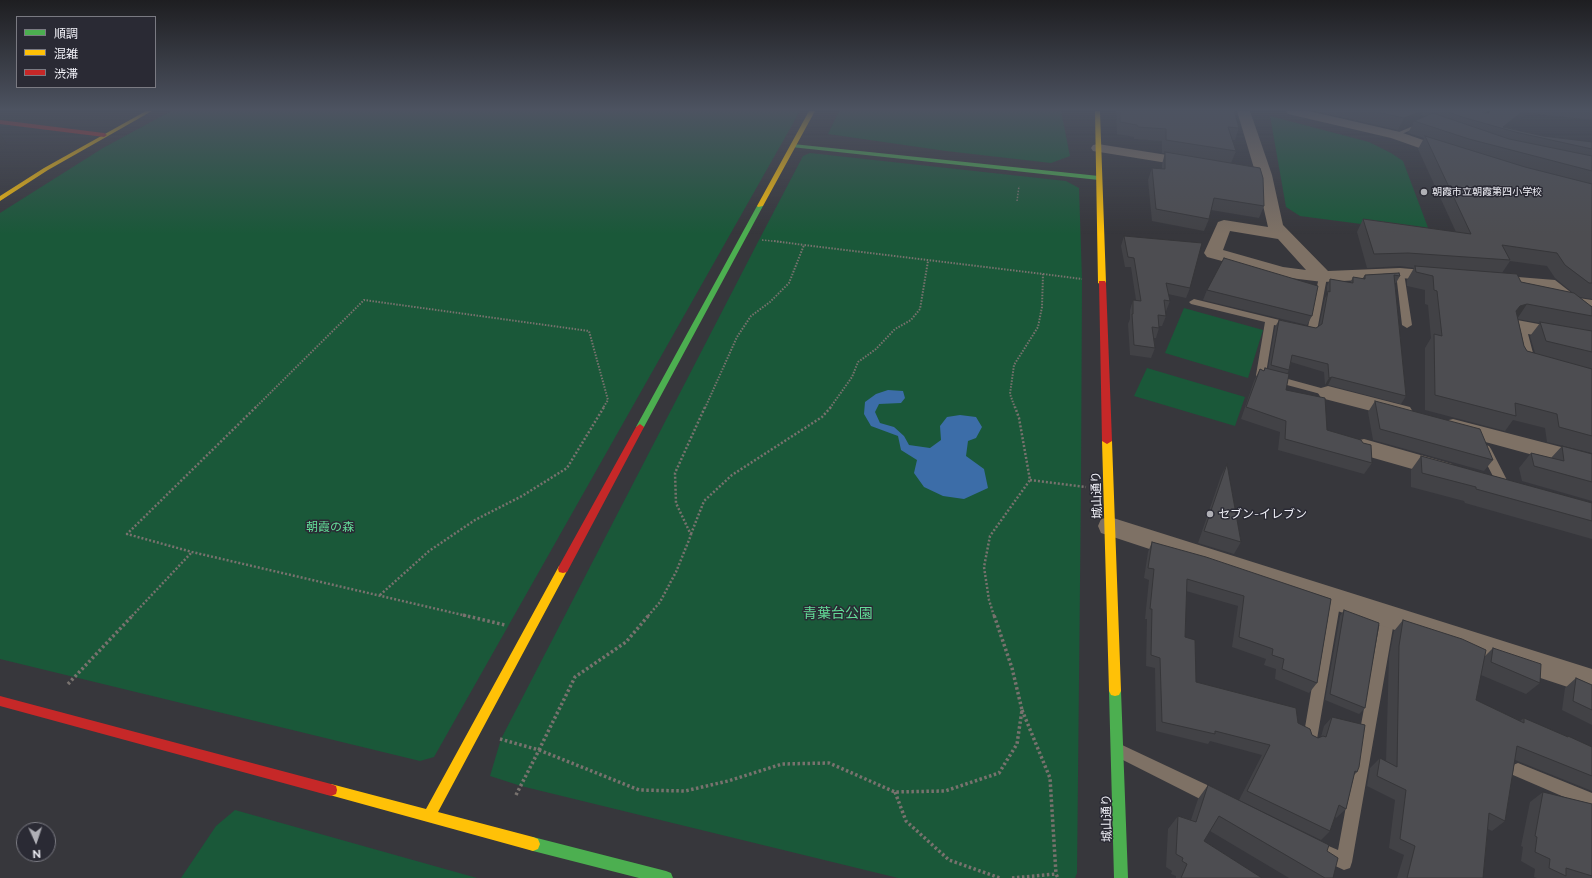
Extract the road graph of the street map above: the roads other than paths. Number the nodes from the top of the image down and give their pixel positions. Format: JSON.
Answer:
{"nodes":[{"id":1,"x":75,"y":152,"type":"edge"},
{"id":2,"x":790,"y":152,"type":"edge"},
{"id":3,"x":850,"y":152,"type":"edge"},
{"id":4,"x":1098,"y":152,"type":"edge"},
{"id":5,"x":1123,"y":152,"type":"edge"},
{"id":6,"x":1252,"y":152,"type":"edge"},
{"id":7,"x":1446,"y":152,"type":"edge"},
{"id":8,"x":1464,"y":158,"type":"edge"},
{"id":9,"x":1204,"y":165,"type":"edge"},
{"id":10,"x":1099,"y":178,"type":"junction"},
{"id":11,"x":0,"y":199,"type":"edge"},
{"id":12,"x":1284,"y":234,"type":"junction"},
{"id":13,"x":1400,"y":273,"type":"junction"},
{"id":14,"x":1323,"y":277,"type":"junction"},
{"id":15,"x":1455,"y":277,"type":"edge"},
{"id":16,"x":1478,"y":279,"type":"edge"},
{"id":17,"x":1570,"y":300,"type":"junction"},
{"id":18,"x":1194,"y":302,"type":"dead end"},
{"id":19,"x":1592,"y":303,"type":"edge"},
{"id":20,"x":1592,"y":318,"type":"edge"},
{"id":21,"x":1270,"y":320,"type":"junction"},
{"id":22,"x":1407,"y":325,"type":"dead end"},
{"id":23,"x":1592,"y":340,"type":"edge"},
{"id":24,"x":1540,"y":364,"type":"edge"},
{"id":25,"x":1328,"y":392,"type":"joint"},
{"id":26,"x":1477,"y":432,"type":"junction"},
{"id":27,"x":1364,"y":447,"type":"edge"},
{"id":28,"x":1592,"y":463,"type":"edge"},
{"id":29,"x":1504,"y":486,"type":"junction"},
{"id":30,"x":1526,"y":492,"type":"edge"},
{"id":31,"x":1110,"y":526,"type":"junction"},
{"id":32,"x":1334,"y":599,"type":"junction"},
{"id":33,"x":1388,"y":616,"type":"junction"},
{"id":34,"x":1592,"y":682,"type":"edge"},
{"id":35,"x":0,"y":701,"type":"edge"},
{"id":36,"x":1310,"y":739,"type":"edge"},
{"id":37,"x":1118,"y":750,"type":"junction"},
{"id":38,"x":1518,"y":770,"type":"dead end"},
{"id":39,"x":1592,"y":801,"type":"edge"},
{"id":40,"x":1231,"y":806,"type":"edge"},
{"id":41,"x":429,"y":816,"type":"junction"},
{"id":42,"x":1309,"y":844,"type":"edge"},
{"id":43,"x":666,"y":878,"type":"edge"},
{"id":44,"x":1121,"y":878,"type":"edge"}],
"edges":[{"from":1,"to":11,"type":"street"},
{"from":2,"to":41,"type":"street"},
{"from":3,"to":10,"type":"street"},
{"from":4,"to":10,"type":"street","name":"城山通り"},
{"from":5,"to":9,"type":"street"},
{"from":6,"to":12,"type":"street"},
{"from":7,"to":8,"type":"street"},
{"from":10,"to":31,"type":"street","name":"城山通り"},
{"from":12,"to":14,"type":"street"},
{"from":12,"to":14,"type":"street"},
{"from":13,"to":14,"type":"street"},
{"from":13,"to":15,"type":"street"},
{"from":13,"to":22,"type":"lane"},
{"from":14,"to":21,"type":"lane"},
{"from":16,"to":17,"type":"street"},
{"from":17,"to":19,"type":"lane"},
{"from":17,"to":20,"type":"street"},
{"from":18,"to":21,"type":"lane"},
{"from":21,"to":25,"type":"lane"},
{"from":23,"to":24,"type":"street"},
{"from":25,"to":26,"type":"street"},
{"from":26,"to":28,"type":"street"},
{"from":26,"to":29,"type":"lane"},
{"from":27,"to":29,"type":"street"},
{"from":29,"to":30,"type":"street"},
{"from":31,"to":32,"type":"street"},
{"from":31,"to":37,"type":"street","name":"城山通り"},
{"from":32,"to":33,"type":"street"},
{"from":32,"to":36,"type":"lane"},
{"from":33,"to":34,"type":"street"},
{"from":33,"to":42,"type":"lane"},
{"from":35,"to":41,"type":"street"},
{"from":37,"to":40,"type":"lane"},
{"from":37,"to":44,"type":"street","name":"城山通り"},
{"from":38,"to":39,"type":"lane"},
{"from":41,"to":43,"type":"street"}]}
